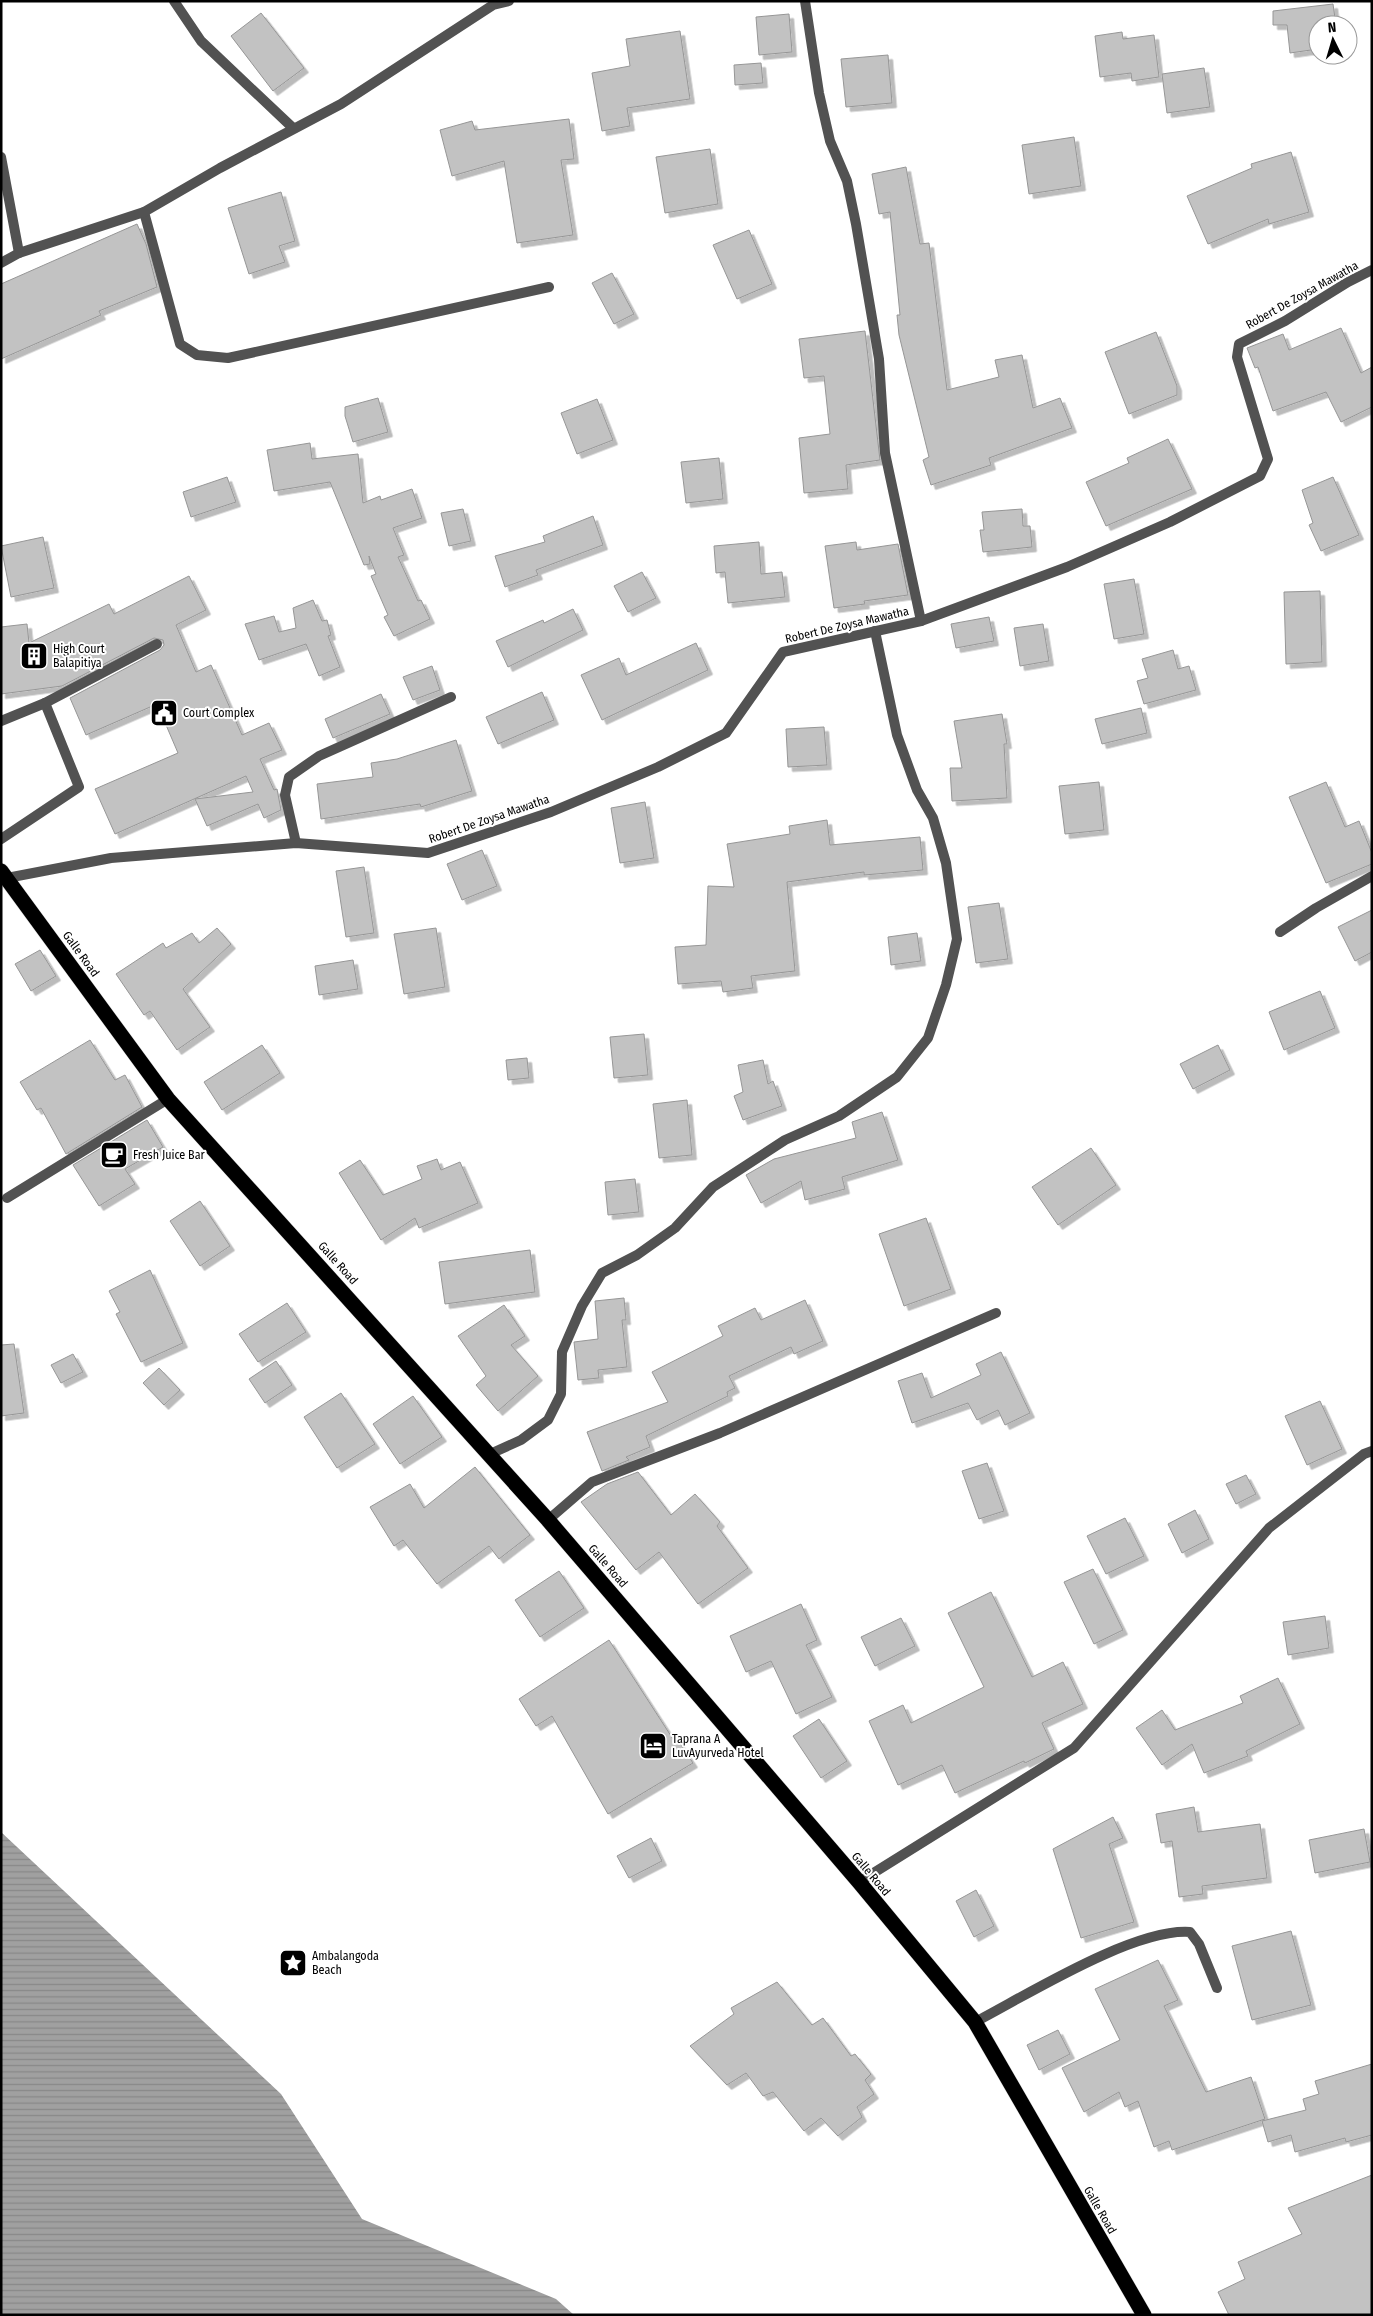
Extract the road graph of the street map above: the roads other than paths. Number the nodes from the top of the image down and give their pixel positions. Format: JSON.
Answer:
{"nodes":[{"id":1,"x":174,"y":1,"type":"edge"},
{"id":2,"x":509,"y":1,"type":"edge"},
{"id":3,"x":805,"y":1,"type":"edge"},
{"id":4,"x":293,"y":128,"type":"junction"},
{"id":5,"x":1,"y":157,"type":"edge"},
{"id":6,"x":144,"y":212,"type":"junction"},
{"id":7,"x":19,"y":253,"type":"junction"},
{"id":8,"x":1,"y":263,"type":"edge"},
{"id":9,"x":1372,"y":270,"type":"edge"},
{"id":10,"x":549,"y":287,"type":"dead end"},
{"id":11,"x":921,"y":621,"type":"junction"},
{"id":12,"x":875,"y":631,"type":"junction"},
{"id":13,"x":157,"y":644,"type":"dead end"},
{"id":14,"x":451,"y":697,"type":"dead end"},
{"id":15,"x":45,"y":703,"type":"junction"},
{"id":16,"x":1,"y":721,"type":"edge"},
{"id":17,"x":1,"y":838,"type":"edge"},
{"id":18,"x":296,"y":843,"type":"junction"},
{"id":19,"x":4,"y":874,"type":"edge"},
{"id":20,"x":1372,"y":876,"type":"edge"},
{"id":21,"x":1280,"y":932,"type":"dead end"},
{"id":22,"x":168,"y":1099,"type":"junction"},
{"id":23,"x":8,"y":1198,"type":"dead end"},
{"id":24,"x":996,"y":1313,"type":"dead end"},
{"id":25,"x":1372,"y":1451,"type":"edge"},
{"id":26,"x":490,"y":1454,"type":"junction"},
{"id":27,"x":548,"y":1520,"type":"junction"},
{"id":28,"x":859,"y":1882,"type":"junction"},
{"id":29,"x":1216,"y":1988,"type":"dead end"},
{"id":30,"x":976,"y":2022,"type":"junction"},
{"id":31,"x":1144,"y":2315,"type":"edge"}],
"edges":[{"from":1,"to":4,"type":"street"},
{"from":2,"to":4,"type":"street"},
{"from":3,"to":11,"type":"street"},
{"from":4,"to":6,"type":"street"},
{"from":5,"to":7,"type":"street"},
{"from":6,"to":7,"type":"street"},
{"from":6,"to":10,"type":"street"},
{"from":7,"to":8,"type":"street"},
{"from":9,"to":11,"type":"street","name":"Robert De Zoysa Mawatha"},
{"from":11,"to":12,"type":"street","name":"Robert De Zoysa Mawatha"},
{"from":12,"to":18,"type":"street","name":"Robert De Zoysa Mawatha"},
{"from":12,"to":26,"type":"street"},
{"from":13,"to":15,"type":"street"},
{"from":14,"to":18,"type":"street"},
{"from":15,"to":16,"type":"street"},
{"from":15,"to":17,"type":"street"},
{"from":18,"to":19,"type":"street","name":"Robert De Zoysa Mawatha"},
{"from":19,"to":22,"type":"highway","name":"Galle Road"},
{"from":20,"to":21,"type":"street"},
{"from":22,"to":23,"type":"street"},
{"from":22,"to":26,"type":"highway","name":"Galle Road"},
{"from":24,"to":27,"type":"street"},
{"from":25,"to":28,"type":"street"},
{"from":26,"to":27,"type":"highway","name":"Galle Road"},
{"from":27,"to":28,"type":"highway","name":"Galle Road"},
{"from":28,"to":30,"type":"highway","name":"Galle Road"},
{"from":29,"to":30,"type":"street"},
{"from":30,"to":31,"type":"highway","name":"Galle Road"}]}
